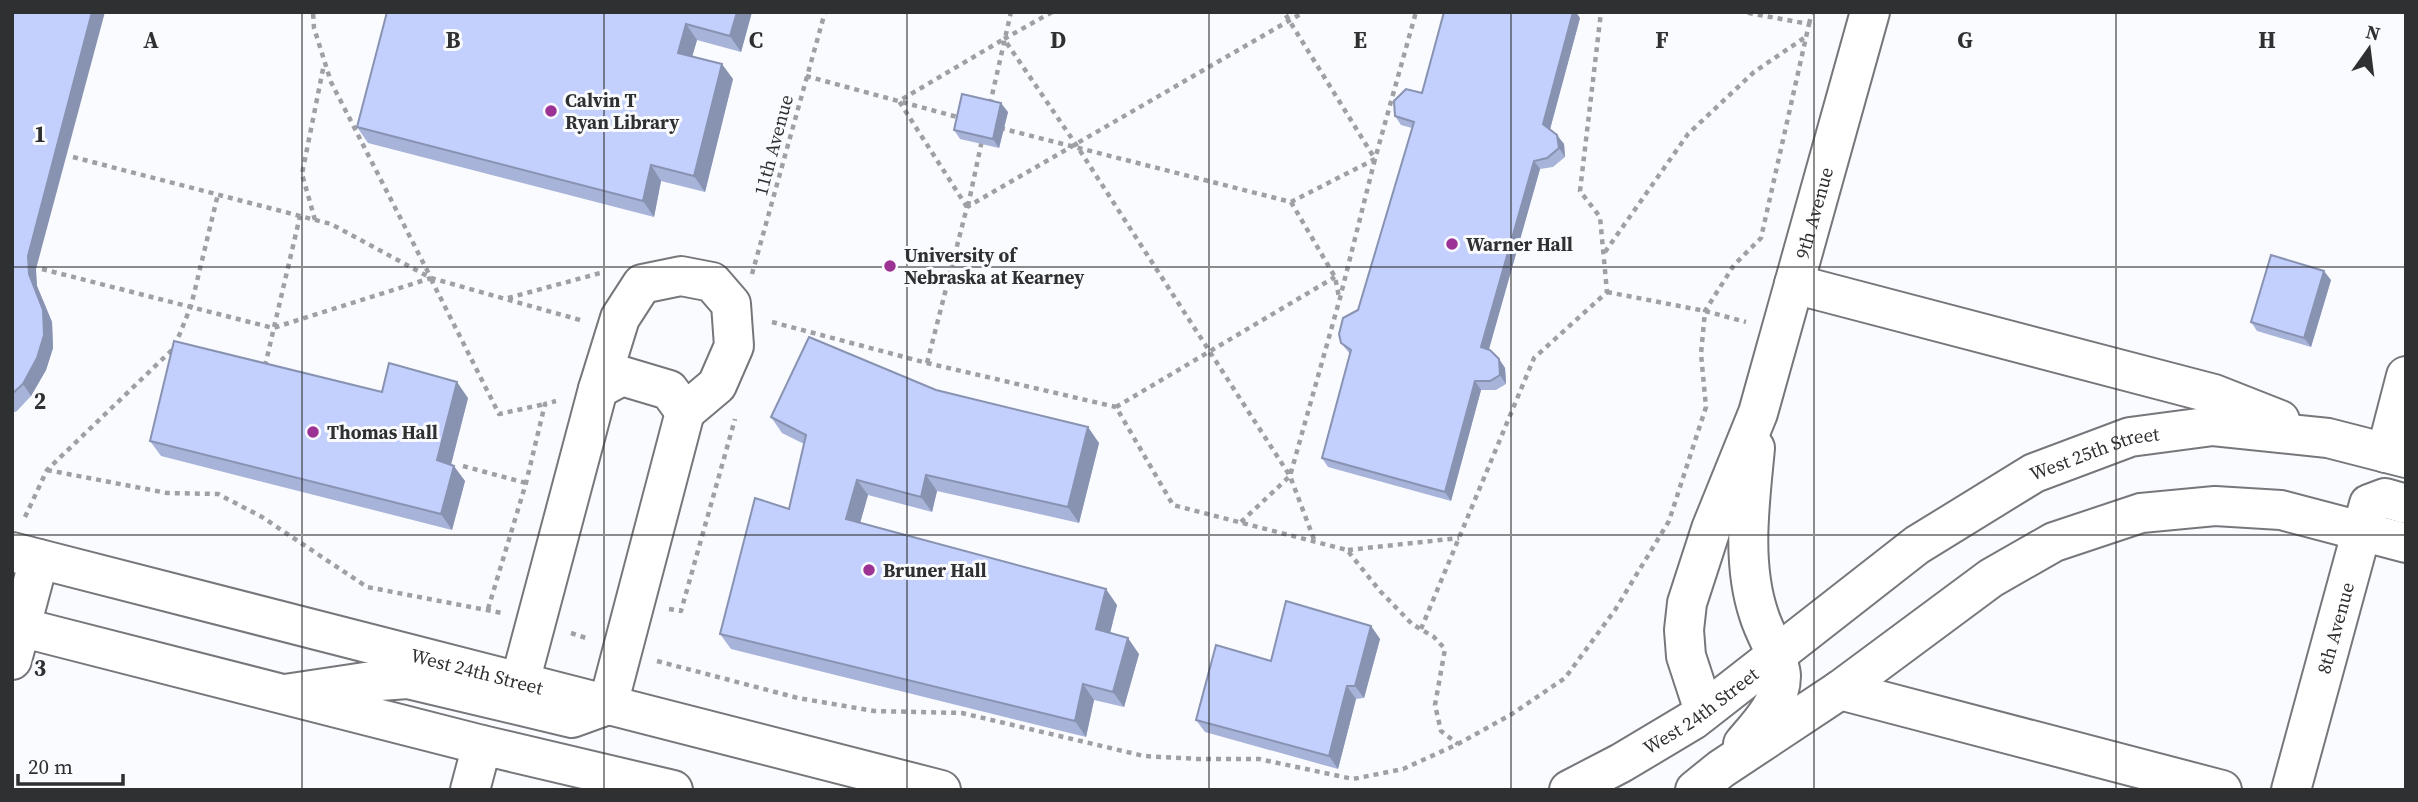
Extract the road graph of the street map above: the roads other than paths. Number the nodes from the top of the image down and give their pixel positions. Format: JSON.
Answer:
{"nodes":[{"id":1,"x":1870,"y":12,"type":"edge"},
{"id":2,"x":1794,"y":284,"type":"junction"},
{"id":3,"x":2406,"y":376,"type":"edge"},
{"id":4,"x":598,"y":389,"type":"junction"},
{"id":5,"x":685,"y":412,"type":"junction"},
{"id":6,"x":1758,"y":413,"type":"junction"},
{"id":7,"x":2328,"y":438,"type":"junction"},
{"id":8,"x":2396,"y":456,"type":"edge"},
{"id":9,"x":2406,"y":503,"type":"edge"},
{"id":10,"x":2360,"y":531,"type":"junction"},
{"id":11,"x":2406,"y":543,"type":"edge"},
{"id":12,"x":26,"y":556,"type":"edge"},
{"id":13,"x":1825,"y":618,"type":"joint"},
{"id":14,"x":15,"y":637,"type":"edge"},
{"id":15,"x":1776,"y":654,"type":"junction"},
{"id":16,"x":520,"y":682,"type":"junction"},
{"id":17,"x":1840,"y":690,"type":"junction"},
{"id":18,"x":285,"y":694,"type":"junction"},
{"id":19,"x":608,"y":705,"type":"junction"},
{"id":20,"x":1704,"y":711,"type":"junction"},
{"id":21,"x":482,"y":744,"type":"junction"},
{"id":22,"x":1708,"y":780,"type":"edge"},
{"id":23,"x":470,"y":790,"type":"edge"},
{"id":24,"x":673,"y":790,"type":"edge"},
{"id":25,"x":941,"y":790,"type":"edge"},
{"id":26,"x":1569,"y":790,"type":"edge"},
{"id":27,"x":2222,"y":790,"type":"edge"},
{"id":28,"x":2291,"y":790,"type":"edge"}],
"edges":[{"from":1,"to":2,"type":"main road","name":"9th Avenue"},
{"from":2,"to":6,"type":"main road","name":"9th Avenue"},
{"from":2,"to":7,"type":"main road"},
{"from":3,"to":8,"type":"main road"},
{"from":4,"to":5,"type":"main road"},
{"from":4,"to":5,"type":"main road"},
{"from":4,"to":16,"type":"main road"},
{"from":5,"to":19,"type":"main road"},
{"from":6,"to":15,"type":"main road","name":"9th Avenue"},
{"from":6,"to":20,"type":"main road","name":"9th Avenue"},
{"from":7,"to":8,"type":"main road","name":"West 25th Street"},
{"from":7,"to":13,"type":"main road","name":"West 25th Street"},
{"from":9,"to":10,"type":"main road","name":"8th Avenue"},
{"from":10,"to":11,"type":"main road"},
{"from":10,"to":17,"type":"main road"},
{"from":10,"to":28,"type":"main road","name":"8th Avenue"},
{"from":12,"to":14,"type":"main road"},
{"from":12,"to":16,"type":"main road","name":"West 24th Street"},
{"from":13,"to":15,"type":"main road","name":"West 24th Street"},
{"from":14,"to":18,"type":"main road"},
{"from":15,"to":20,"type":"main road","name":"West 24th Street"},
{"from":15,"to":22,"type":"main road"},
{"from":16,"to":19,"type":"main road","name":"West 24th Street"},
{"from":17,"to":22,"type":"main road"},
{"from":17,"to":27,"type":"main road"},
{"from":18,"to":19,"type":"main road"},
{"from":18,"to":21,"type":"main road"},
{"from":19,"to":25,"type":"main road","name":"West 24th Street"},
{"from":20,"to":26,"type":"main road","name":"West 24th Street"},
{"from":21,"to":23,"type":"main road"},
{"from":21,"to":24,"type":"main road"}]}
